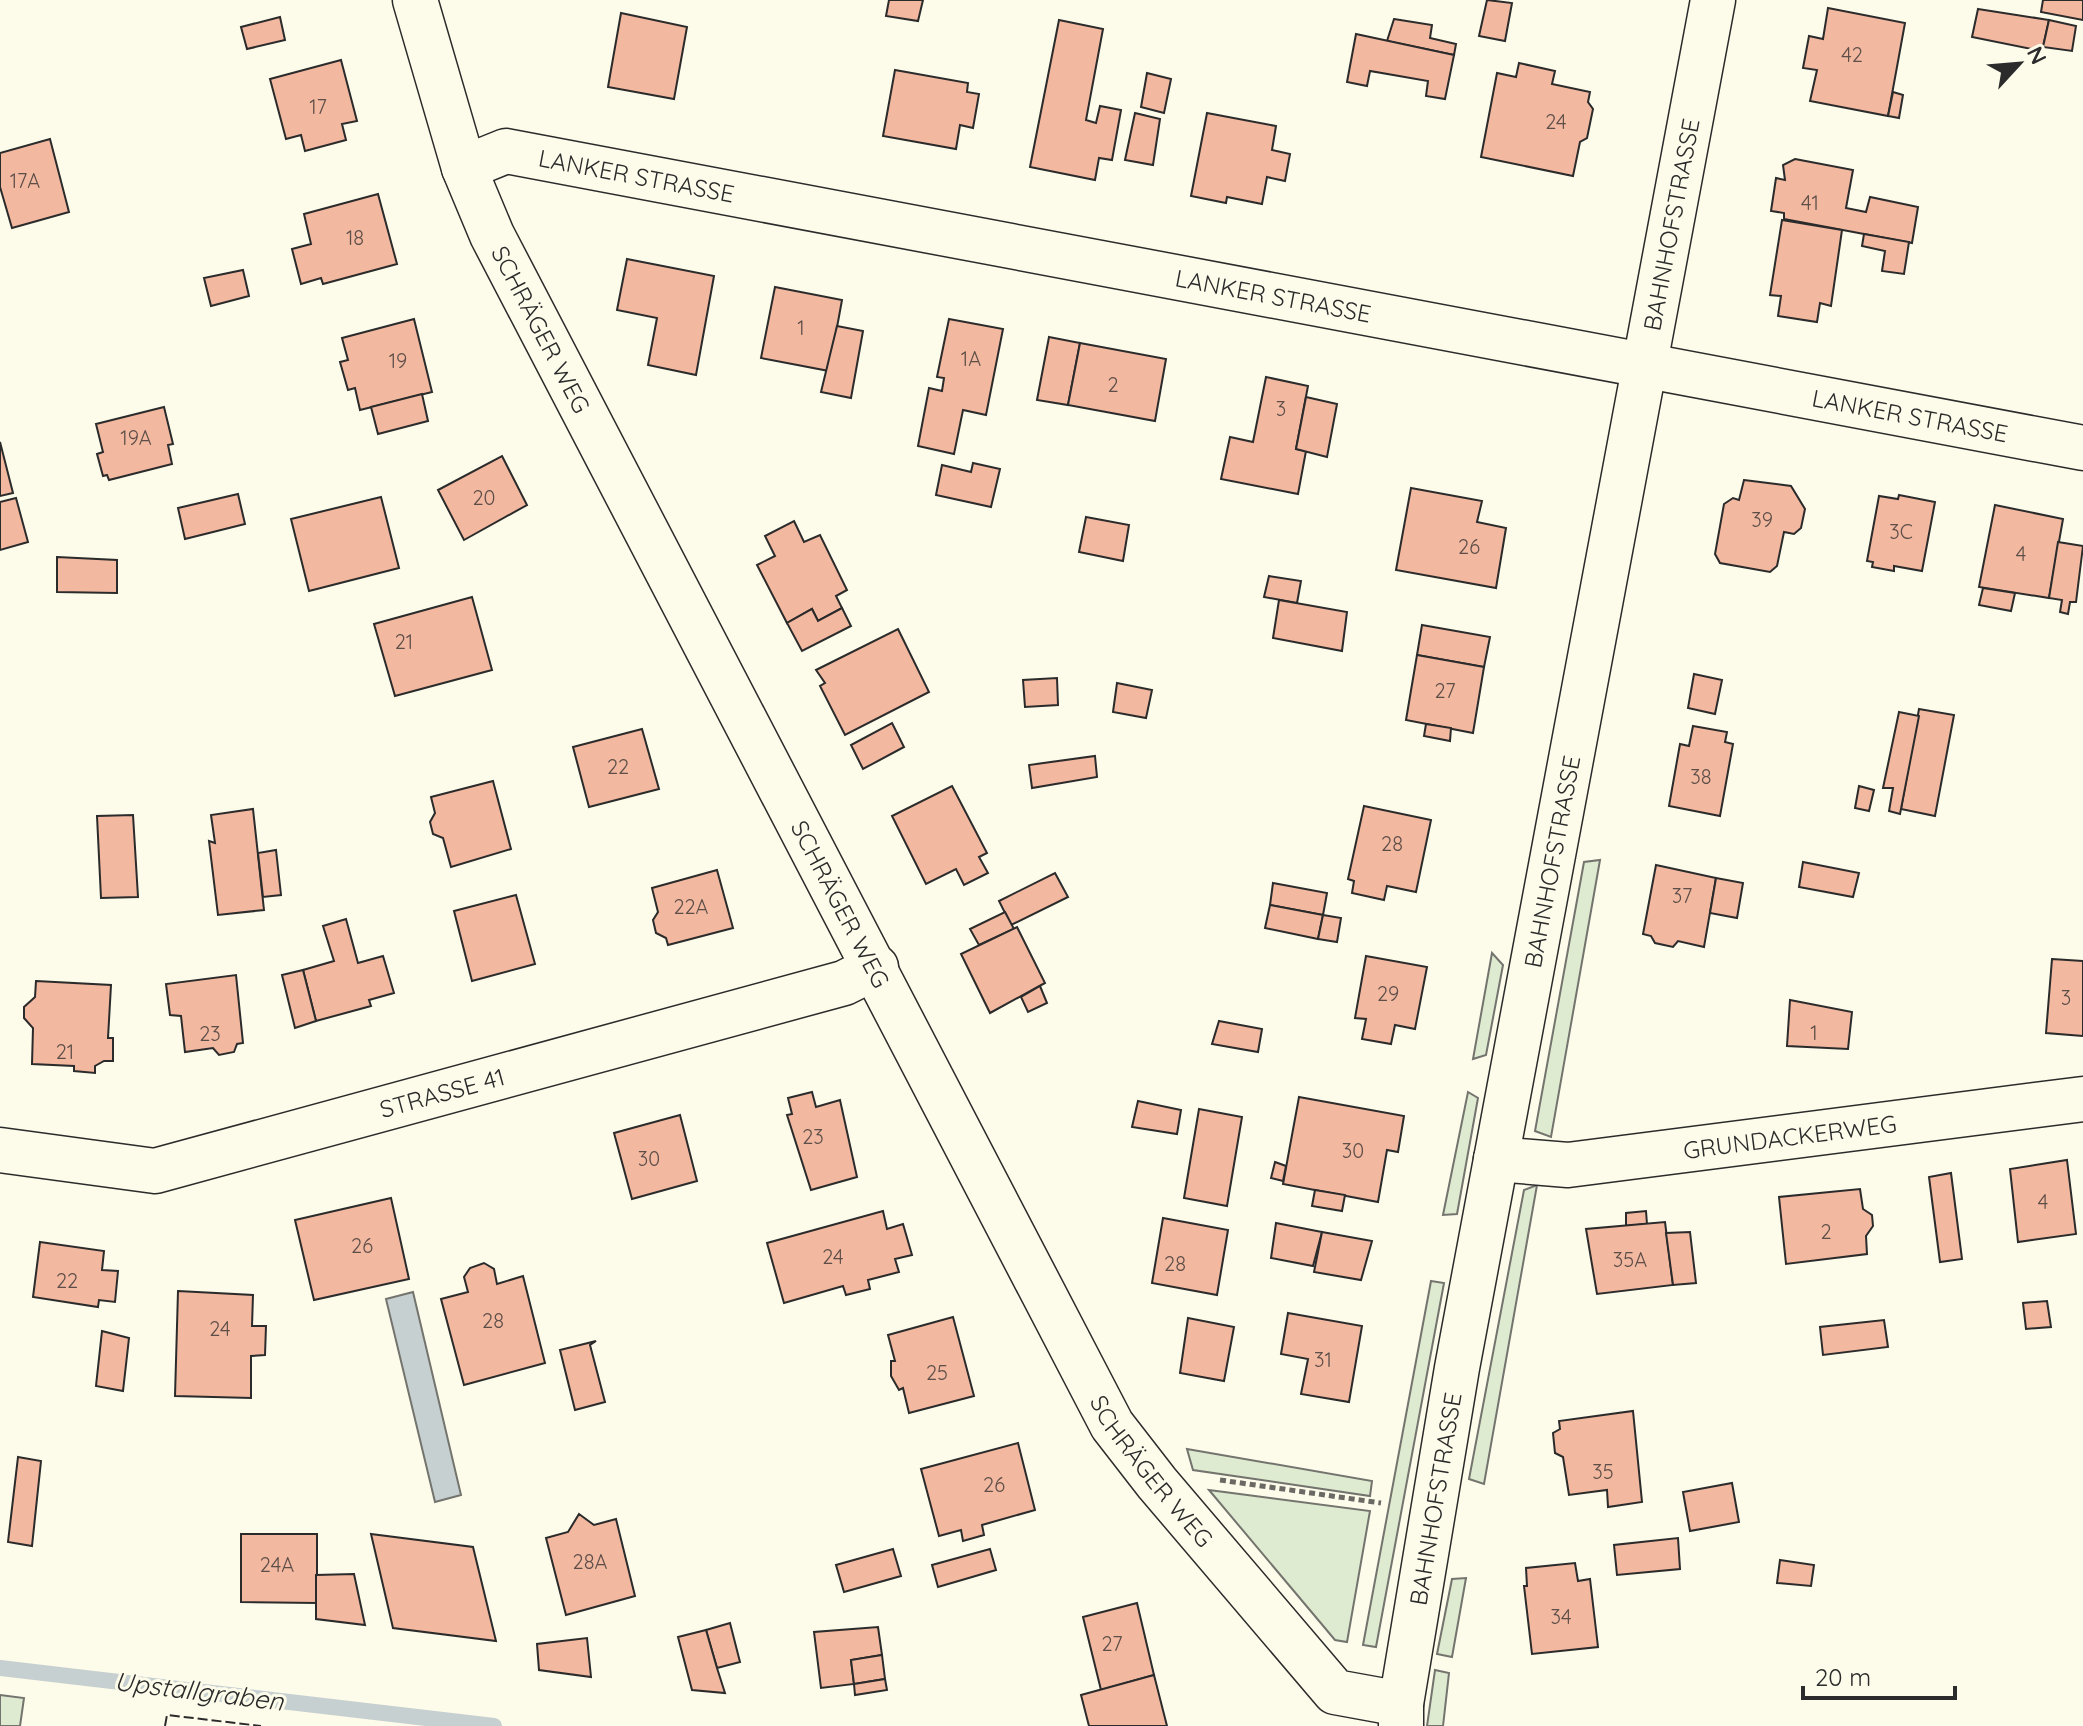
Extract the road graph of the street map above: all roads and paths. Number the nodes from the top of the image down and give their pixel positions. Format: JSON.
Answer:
{"nodes":[{"id":1,"x":415,"y":0,"type":"edge"},
{"id":2,"x":1713,"y":0,"type":"edge"},
{"id":3,"x":464,"y":168,"type":"junction"},
{"id":4,"x":1644,"y":366,"type":"junction"},
{"id":5,"x":2083,"y":448,"type":"edge"},
{"id":6,"x":876,"y":967,"type":"junction"},
{"id":7,"x":2083,"y":1099,"type":"edge"},
{"id":8,"x":0,"y":1150,"type":"edge"},
{"id":9,"x":1496,"y":1159,"type":"junction"},
{"id":10,"x":1157,"y":1483,"type":"junction"},
{"id":11,"x":1381,"y":1503,"type":"dead end"},
{"id":12,"x":1401,"y":1715,"type":"edge"}],
"edges":[{"from":1,"to":3,"type":"street","name":"SCHRÄGER WEG"},
{"from":2,"to":4,"type":"street","name":"BAHNHOFSTRASSE"},
{"from":3,"to":4,"type":"street","name":"LANKER STRASSE"},
{"from":3,"to":6,"type":"street","name":"SCHRÄGER WEG"},
{"from":4,"to":5,"type":"street","name":"LANKER STRASSE"},
{"from":4,"to":9,"type":"street","name":"BAHNHOFSTRASSE"},
{"from":6,"to":8,"type":"street","name":"STRASSE 41"},
{"from":6,"to":10,"type":"street","name":"SCHRÄGER WEG"},
{"from":7,"to":9,"type":"street","name":"GRUNDACKERWEG"},
{"from":9,"to":12,"type":"street","name":"BAHNHOFSTRASSE"},
{"from":10,"to":11,"type":"path"},
{"from":10,"to":12,"type":"street","name":"SCHRÄGER WEG"}]}
